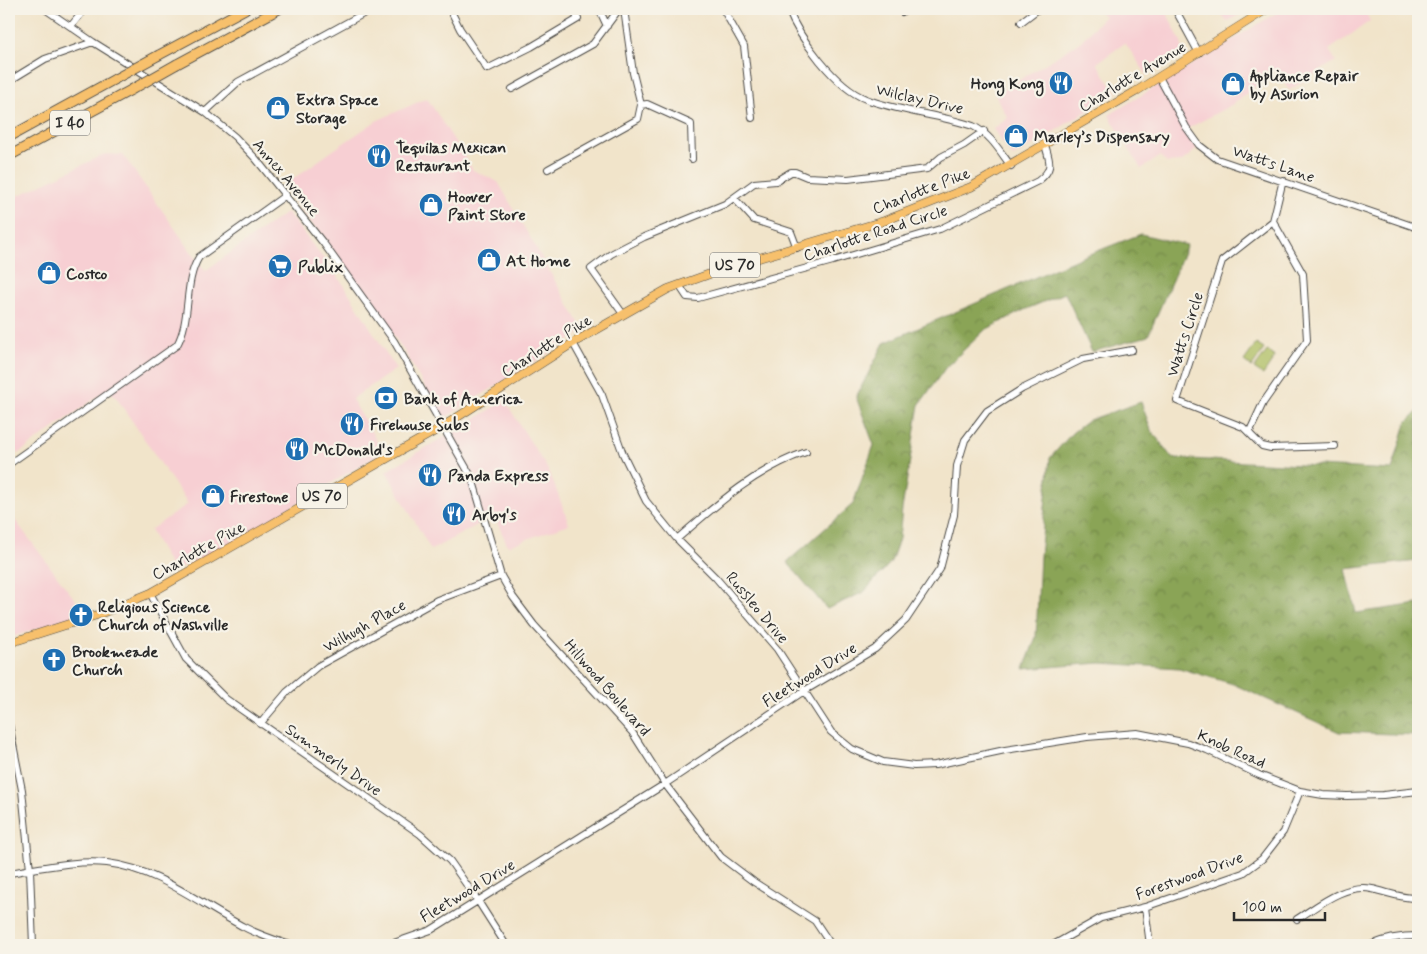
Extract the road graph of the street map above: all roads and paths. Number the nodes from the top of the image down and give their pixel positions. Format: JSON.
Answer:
{"nodes":[{"id":1,"x":45,"y":9,"type":"edge"},
{"id":2,"x":85,"y":9,"type":"edge"},
{"id":3,"x":245,"y":9,"type":"edge"},
{"id":4,"x":279,"y":9,"type":"edge"},
{"id":5,"x":372,"y":9,"type":"edge"},
{"id":6,"x":450,"y":9,"type":"edge"},
{"id":7,"x":573,"y":9,"type":"edge"},
{"id":8,"x":599,"y":9,"type":"edge"},
{"id":9,"x":619,"y":9,"type":"edge"},
{"id":10,"x":624,"y":9,"type":"edge"},
{"id":11,"x":723,"y":9,"type":"edge"},
{"id":12,"x":788,"y":9,"type":"edge"},
{"id":13,"x":1038,"y":9,"type":"edge"},
{"id":14,"x":1175,"y":9,"type":"edge"},
{"id":15,"x":1267,"y":9,"type":"edge"},
{"id":16,"x":1021,"y":22,"type":"dead end"},
{"id":17,"x":71,"y":26,"type":"junction"},
{"id":18,"x":607,"y":26,"type":"junction"},
{"id":19,"x":93,"y":42,"type":"junction"},
{"id":20,"x":1199,"y":53,"type":"junction"},
{"id":21,"x":1159,"y":77,"type":"junction"},
{"id":22,"x":9,"y":81,"type":"edge"},
{"id":23,"x":512,"y":89,"type":"dead end"},
{"id":24,"x":641,"y":105,"type":"junction"},
{"id":25,"x":205,"y":112,"type":"junction"},
{"id":26,"x":752,"y":118,"type":"dead end"},
{"id":27,"x":984,"y":131,"type":"junction"},
{"id":28,"x":9,"y":137,"type":"edge"},
{"id":29,"x":1045,"y":145,"type":"junction"},
{"id":30,"x":9,"y":156,"type":"edge"},
{"id":31,"x":692,"y":160,"type":"dead end"},
{"id":32,"x":1010,"y":166,"type":"junction"},
{"id":33,"x":548,"y":168,"type":"dead end"},
{"id":34,"x":1283,"y":180,"type":"junction"},
{"id":35,"x":286,"y":195,"type":"junction"},
{"id":36,"x":734,"y":198,"type":"junction"},
{"id":37,"x":1274,"y":221,"type":"junction"},
{"id":38,"x":1418,"y":228,"type":"edge"},
{"id":39,"x":797,"y":248,"type":"junction"},
{"id":40,"x":679,"y":285,"type":"junction"},
{"id":41,"x":623,"y":314,"type":"junction"},
{"id":42,"x":573,"y":343,"type":"junction"},
{"id":43,"x":1132,"y":350,"type":"dead end"},
{"id":44,"x":442,"y":427,"type":"junction"},
{"id":45,"x":1249,"y":433,"type":"junction"},
{"id":46,"x":1336,"y":446,"type":"dead end"},
{"id":47,"x":806,"y":452,"type":"dead end"},
{"id":48,"x":9,"y":464,"type":"edge"},
{"id":49,"x":677,"y":538,"type":"junction"},
{"id":50,"x":501,"y":576,"type":"junction"},
{"id":51,"x":150,"y":593,"type":"junction"},
{"id":52,"x":9,"y":643,"type":"edge"},
{"id":53,"x":804,"y":691,"type":"junction"},
{"id":54,"x":9,"y":724,"type":"edge"},
{"id":55,"x":260,"y":724,"type":"junction"},
{"id":56,"x":1005,"y":750,"type":"joint"},
{"id":57,"x":665,"y":784,"type":"junction"},
{"id":58,"x":1300,"y":791,"type":"junction"},
{"id":59,"x":1418,"y":791,"type":"edge"},
{"id":60,"x":30,"y":870,"type":"junction"},
{"id":61,"x":9,"y":873,"type":"edge"},
{"id":62,"x":1418,"y":898,"type":"edge"},
{"id":63,"x":478,"y":901,"type":"junction"},
{"id":64,"x":1145,"y":907,"type":"junction"},
{"id":65,"x":1297,"y":919,"type":"dead end"},
{"id":66,"x":1418,"y":936,"type":"edge"},
{"id":67,"x":33,"y":945,"type":"edge"},
{"id":68,"x":290,"y":945,"type":"edge"},
{"id":69,"x":388,"y":945,"type":"edge"},
{"id":70,"x":506,"y":945,"type":"edge"},
{"id":71,"x":831,"y":945,"type":"edge"},
{"id":72,"x":1052,"y":945,"type":"edge"},
{"id":73,"x":1150,"y":945,"type":"edge"},
{"id":74,"x":1371,"y":945,"type":"edge"}],
"edges":[{"from":1,"to":17,"type":"street","name":"Annex Avenue"},
{"from":2,"to":17,"type":"street"},
{"from":3,"to":28,"type":"highway","number":"I 40","bridge":true},
{"from":4,"to":30,"type":"highway","number":"I 40","bridge":true},
{"from":5,"to":25,"type":"street"},
{"from":6,"to":7,"type":"street"},
{"from":8,"to":18,"type":"street"},
{"from":9,"to":18,"type":"street"},
{"from":10,"to":24,"type":"street"},
{"from":11,"to":26,"type":"street"},
{"from":12,"to":27,"type":"street","name":"Wilclay Drive"},
{"from":13,"to":16,"type":"street"},
{"from":14,"to":20,"type":"street"},
{"from":15,"to":20,"type":"main road","name":"Charlotte Avenue","number":"US 70"},
{"from":17,"to":19,"type":"street","name":"Annex Avenue"},
{"from":18,"to":23,"type":"street"},
{"from":19,"to":22,"type":"street"},
{"from":19,"to":25,"type":"street","name":"Annex Avenue"},
{"from":20,"to":21,"type":"main road","name":"Charlotte Avenue","number":"US 70"},
{"from":21,"to":29,"type":"main road","name":"Charlotte Avenue","number":"US 70"},
{"from":21,"to":34,"type":"street","name":"Watts Lane"},
{"from":24,"to":31,"type":"street"},
{"from":24,"to":33,"type":"street"},
{"from":25,"to":35,"type":"street","name":"Annex Avenue"},
{"from":27,"to":32,"type":"street"},
{"from":27,"to":36,"type":"street"},
{"from":29,"to":32,"type":"main road","name":"Charlotte Avenue","number":"US 70"},
{"from":29,"to":40,"type":"street","name":"Charlotte Road Circle"},
{"from":32,"to":39,"type":"main road","name":"Charlotte Pike","number":"US 70"},
{"from":34,"to":37,"type":"street"},
{"from":34,"to":38,"type":"street","name":"Watts Lane"},
{"from":35,"to":44,"type":"street","name":"Annex Avenue"},
{"from":35,"to":48,"type":"street"},
{"from":36,"to":39,"type":"street"},
{"from":36,"to":41,"type":"street"},
{"from":37,"to":45,"type":"street"},
{"from":37,"to":45,"type":"street","name":"Watts Circle"},
{"from":39,"to":40,"type":"main road","name":"Charlotte Pike","number":"US 70"},
{"from":40,"to":41,"type":"main road","name":"Charlotte Pike","number":"US 70"},
{"from":41,"to":42,"type":"main road","name":"Charlotte Pike","number":"US 70"},
{"from":42,"to":44,"type":"main road","name":"Charlotte Pike","number":"US 70"},
{"from":42,"to":49,"type":"street","name":"Russleo Drive"},
{"from":43,"to":53,"type":"street","name":"Fleetwood Drive"},
{"from":44,"to":50,"type":"street","name":"Hillwood Boulevard"},
{"from":44,"to":51,"type":"main road","name":"Charlotte Pike","number":"US 70"},
{"from":45,"to":46,"type":"street","name":"Watts Circle"},
{"from":47,"to":49,"type":"street"},
{"from":49,"to":53,"type":"street","name":"Russleo Drive"},
{"from":50,"to":55,"type":"street","name":"Wilhugh Place"},
{"from":50,"to":57,"type":"street","name":"Hillwood Boulevard"},
{"from":51,"to":52,"type":"main road","name":"Charlotte Pike","number":"US 70"},
{"from":51,"to":55,"type":"street","name":"Summerly Drive"},
{"from":53,"to":56,"type":"street","name":"Russleo Drive"},
{"from":53,"to":57,"type":"street","name":"Fleetwood Drive"},
{"from":54,"to":60,"type":"street"},
{"from":55,"to":63,"type":"street","name":"Summerly Drive"},
{"from":56,"to":58,"type":"street","name":"Knob Road"},
{"from":57,"to":63,"type":"street","name":"Fleetwood Drive"},
{"from":57,"to":71,"type":"street","name":"Hillwood Boulevard"},
{"from":58,"to":59,"type":"street","name":"Knob Road"},
{"from":58,"to":64,"type":"street","name":"Forestwood Drive"},
{"from":60,"to":61,"type":"street"},
{"from":60,"to":67,"type":"street"},
{"from":60,"to":68,"type":"street"},
{"from":62,"to":65,"type":"street"},
{"from":63,"to":69,"type":"street","name":"Fleetwood Drive"},
{"from":63,"to":70,"type":"street","name":"Summerly Drive"},
{"from":64,"to":72,"type":"street","name":"Forestwood Drive"},
{"from":64,"to":73,"type":"street"},
{"from":66,"to":74,"type":"street"}]}
